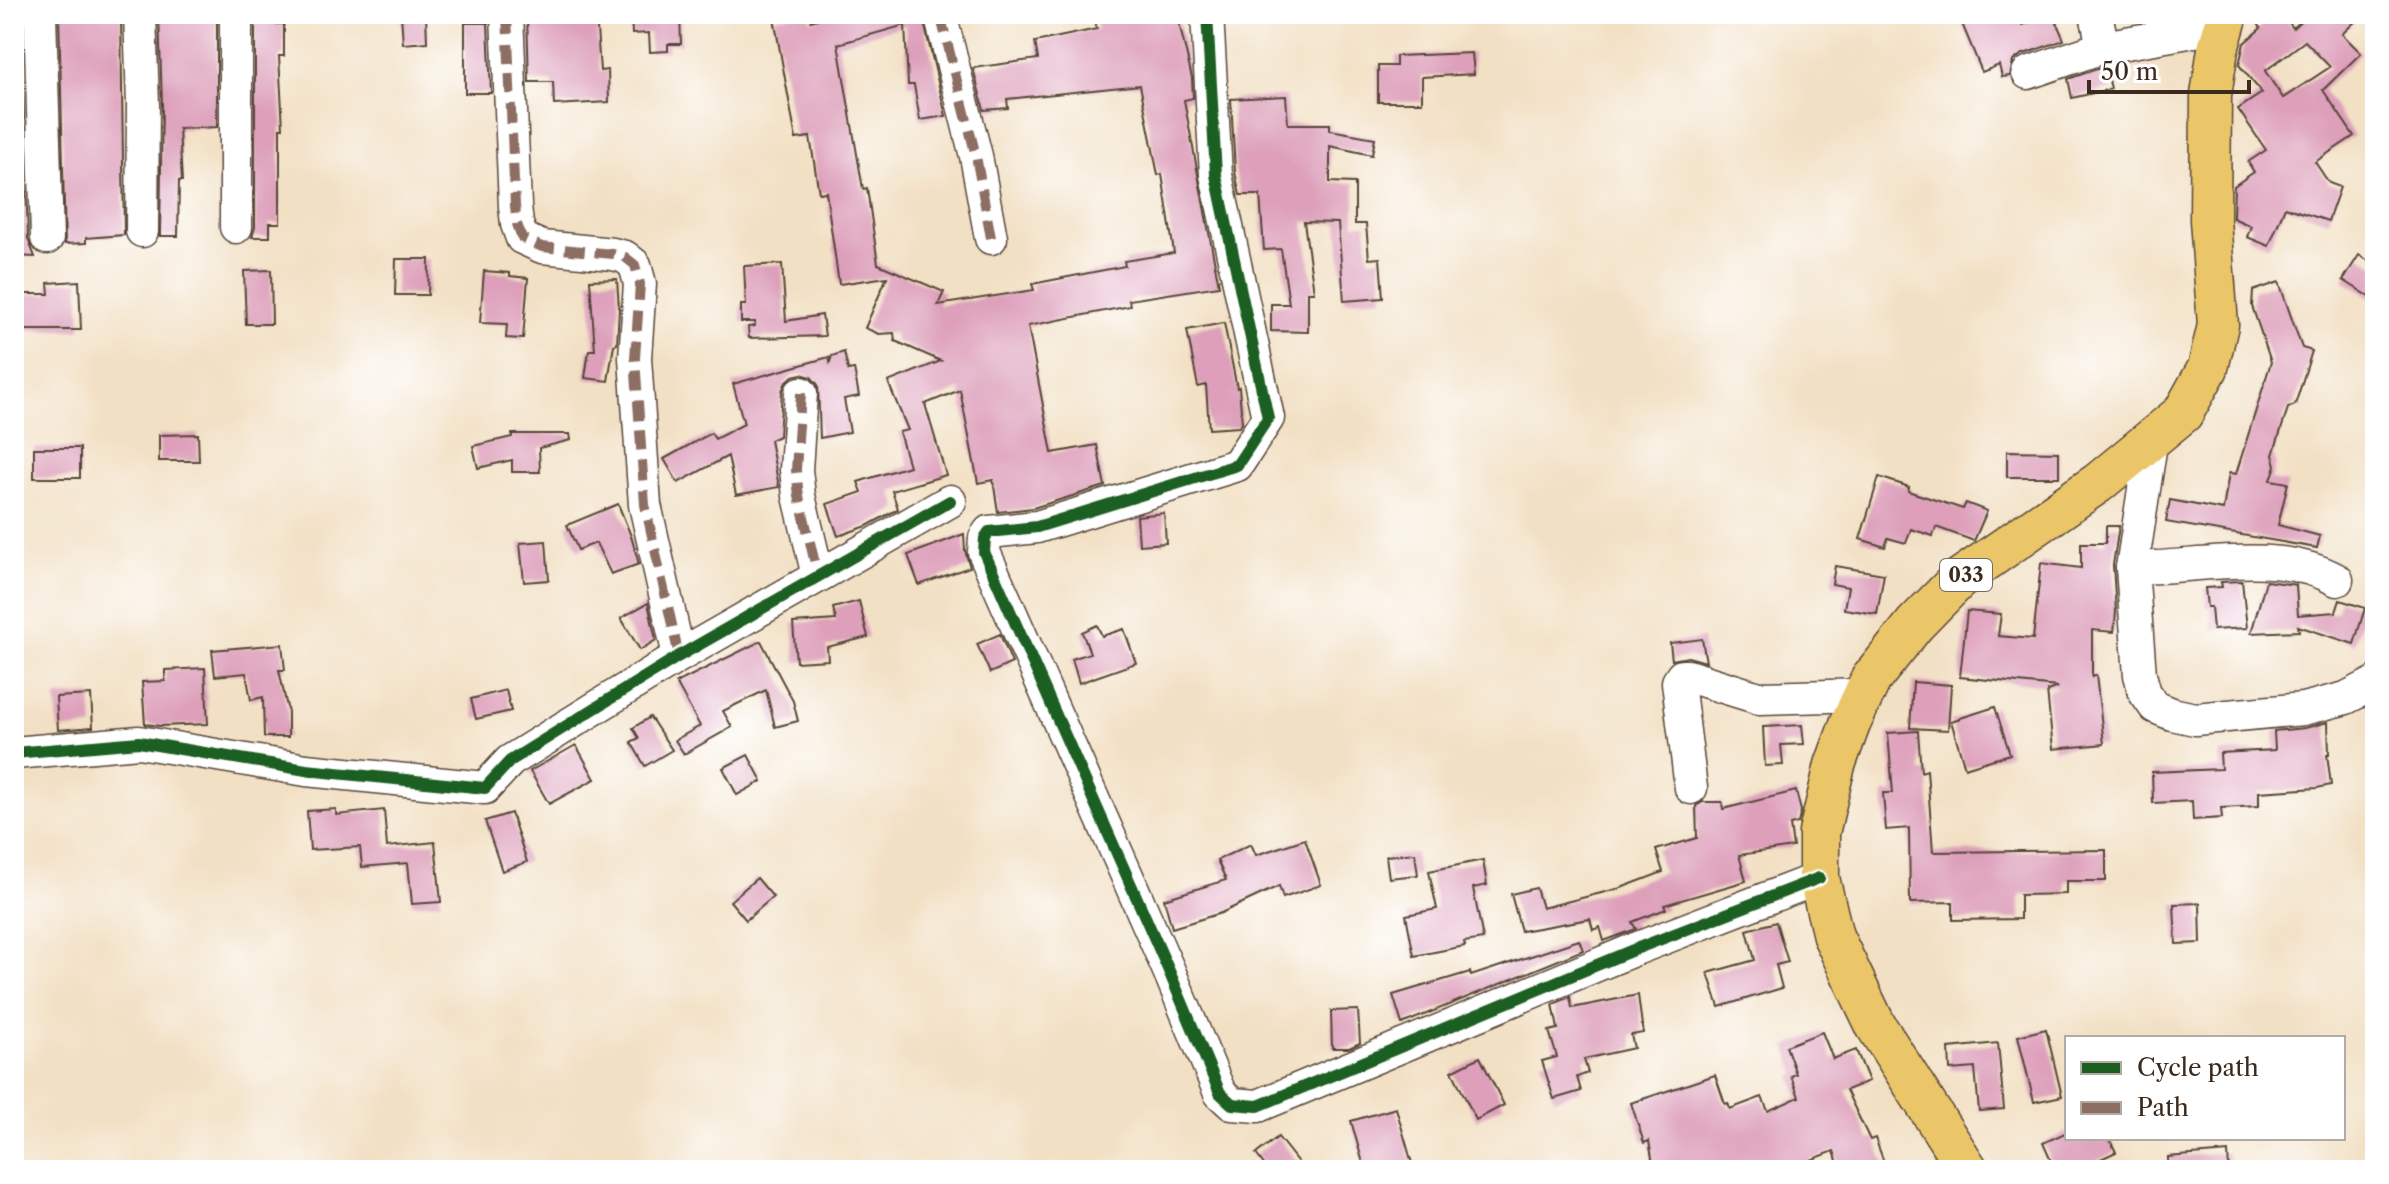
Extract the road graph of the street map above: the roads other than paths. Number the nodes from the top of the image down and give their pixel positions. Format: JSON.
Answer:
{"nodes":[{"id":1,"x":40,"y":14,"type":"edge"},
{"id":2,"x":140,"y":14,"type":"edge"},
{"id":3,"x":236,"y":14,"type":"edge"},
{"id":4,"x":507,"y":14,"type":"edge"},
{"id":5,"x":940,"y":14,"type":"edge"},
{"id":6,"x":1207,"y":14,"type":"edge"},
{"id":7,"x":2096,"y":14,"type":"edge"},
{"id":8,"x":2225,"y":20,"type":"edge"},
{"id":9,"x":2103,"y":47,"type":"junction"},
{"id":10,"x":2028,"y":73,"type":"dead end"},
{"id":11,"x":236,"y":227,"type":"dead end"},
{"id":12,"x":142,"y":231,"type":"dead end"},
{"id":13,"x":47,"y":238,"type":"dead end"},
{"id":14,"x":991,"y":238,"type":"dead end"},
{"id":15,"x":801,"y":393,"type":"dead end"},
{"id":16,"x":2152,"y":437,"type":"junction"},
{"id":17,"x":950,"y":501,"type":"dead end"},
{"id":18,"x":2132,"y":568,"type":"junction"},
{"id":19,"x":818,"y":576,"type":"junction"},
{"id":20,"x":2337,"y":580,"type":"dead end"},
{"id":21,"x":679,"y":656,"type":"junction"},
{"id":22,"x":2375,"y":683,"type":"edge"},
{"id":23,"x":1864,"y":695,"type":"junction"},
{"id":24,"x":14,"y":753,"type":"edge"},
{"id":25,"x":1691,"y":788,"type":"dead end"},
{"id":26,"x":1819,"y":878,"type":"junction"},
{"id":27,"x":1968,"y":1170,"type":"edge"}],
"edges":[{"from":1,"to":13,"type":"street"},
{"from":2,"to":12,"type":"street"},
{"from":3,"to":11,"type":"street"},
{"from":4,"to":21,"type":"street"},
{"from":5,"to":14,"type":"street"},
{"from":6,"to":26,"type":"street"},
{"from":7,"to":9,"type":"street"},
{"from":8,"to":9,"type":"street"},
{"from":8,"to":16,"type":"main road","number":"033"},
{"from":9,"to":10,"type":"street"},
{"from":15,"to":19,"type":"street"},
{"from":16,"to":18,"type":"street"},
{"from":16,"to":23,"type":"main road","number":"033"},
{"from":17,"to":19,"type":"street"},
{"from":18,"to":20,"type":"street"},
{"from":18,"to":22,"type":"street"},
{"from":19,"to":21,"type":"street"},
{"from":21,"to":24,"type":"street"},
{"from":23,"to":25,"type":"street"},
{"from":23,"to":26,"type":"main road","number":"033"},
{"from":26,"to":27,"type":"main road","number":"033"}]}
